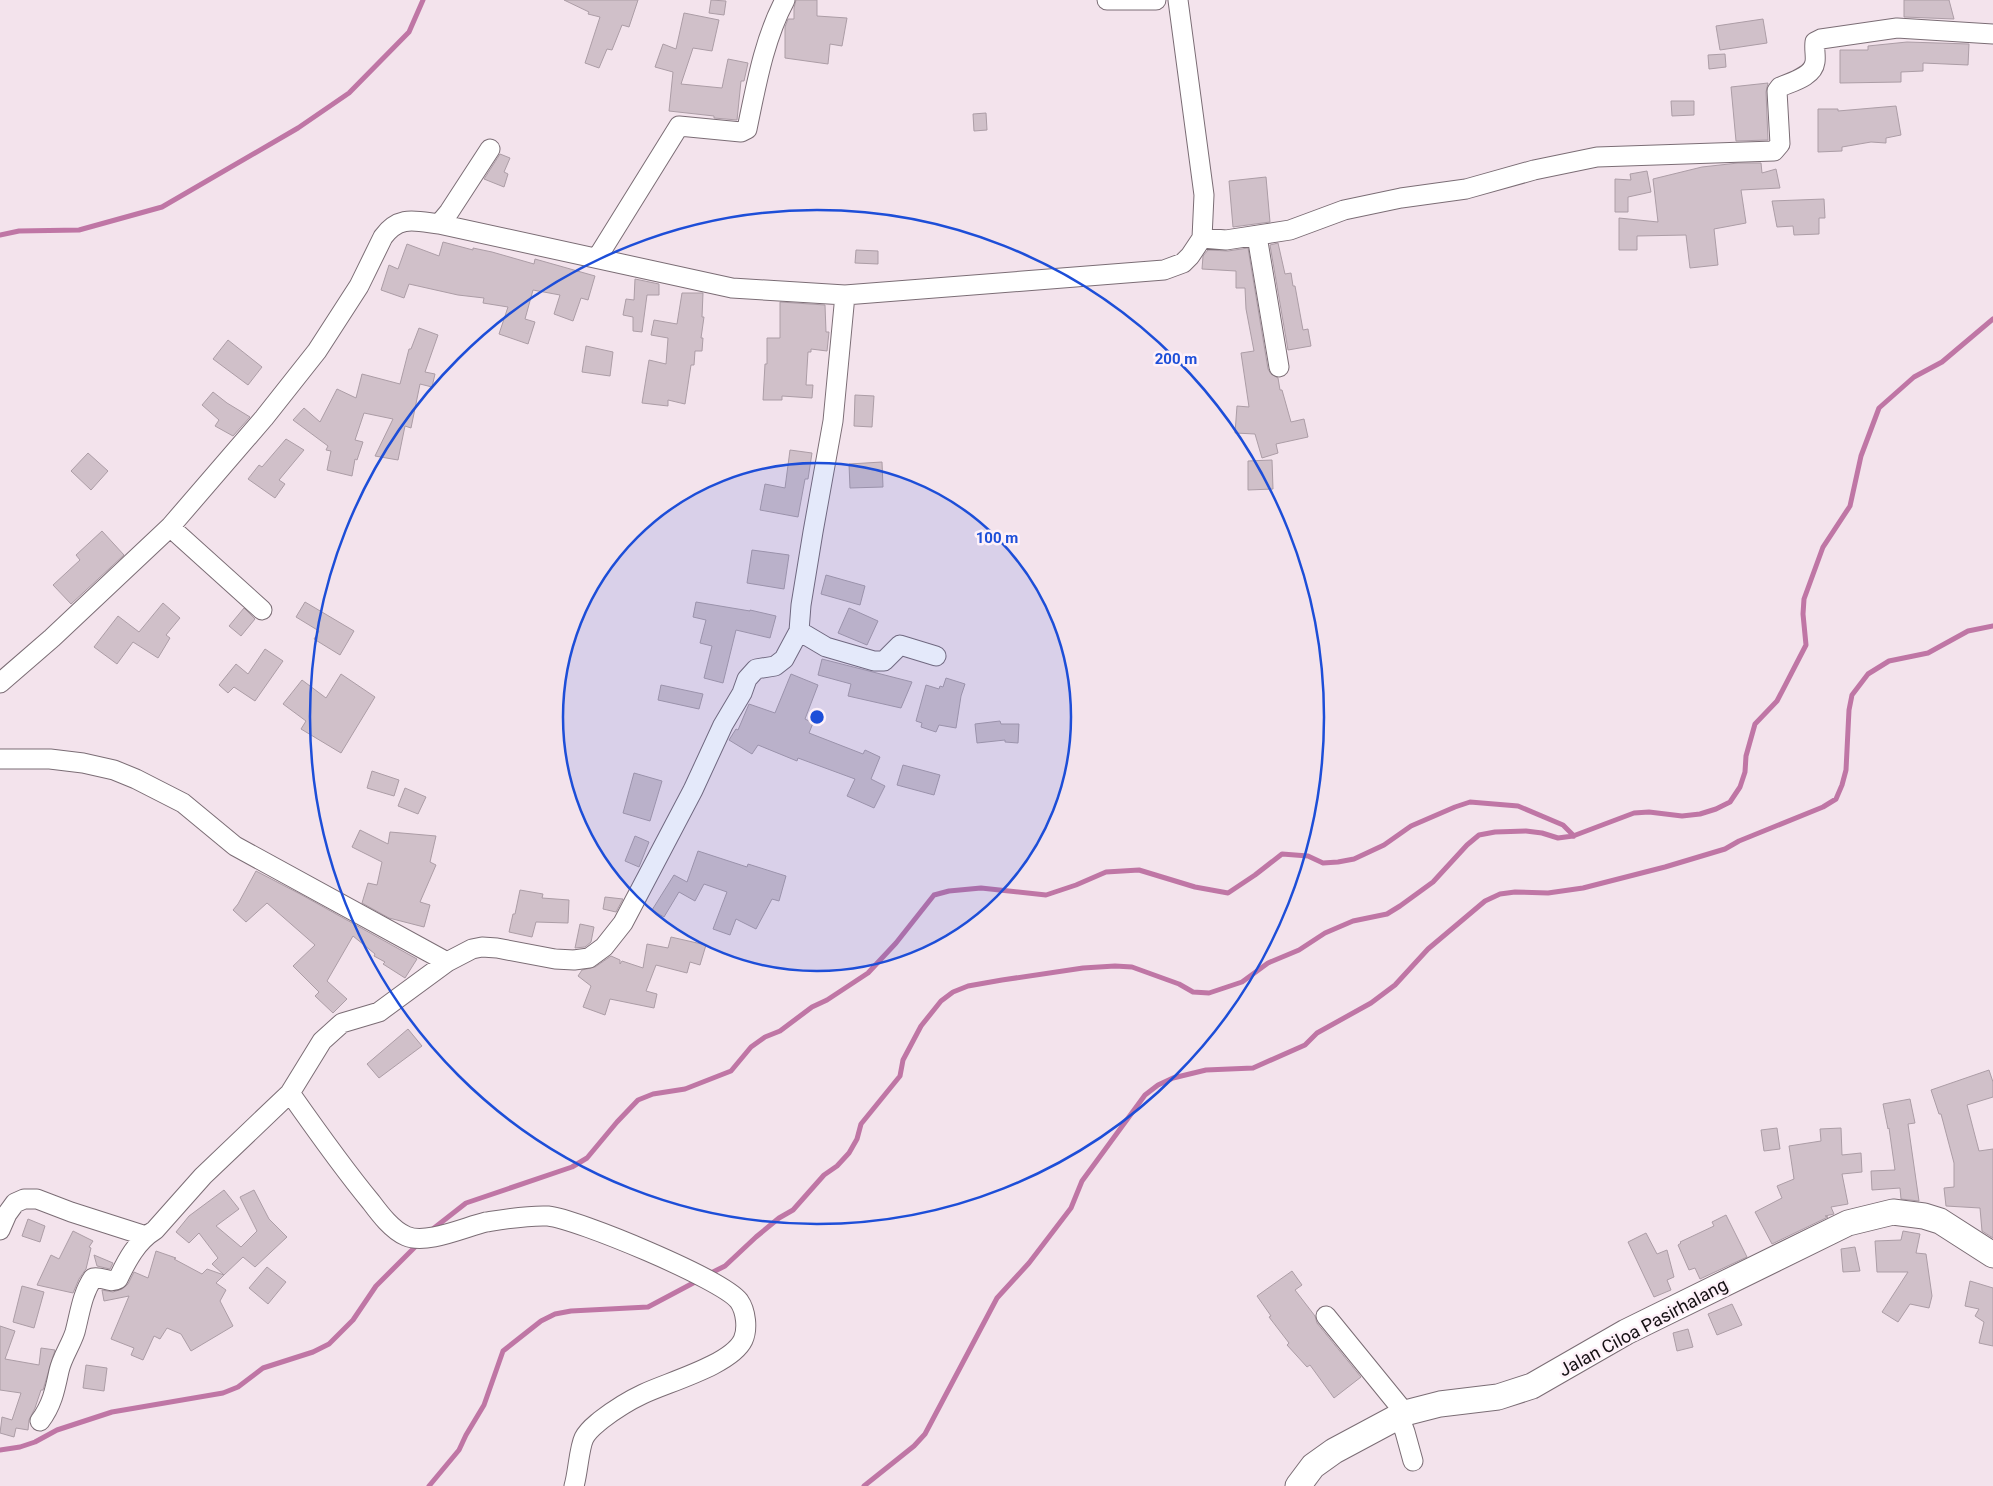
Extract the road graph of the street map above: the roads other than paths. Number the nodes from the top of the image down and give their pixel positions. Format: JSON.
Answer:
{"nodes":[{"id":1,"x":785,"y":0,"type":"edge"},
{"id":2,"x":1107,"y":0,"type":"edge"},
{"id":3,"x":1156,"y":0,"type":"edge"},
{"id":4,"x":1178,"y":0,"type":"edge"},
{"id":5,"x":1993,"y":34,"type":"edge"},
{"id":6,"x":490,"y":149,"type":"dead end"},
{"id":7,"x":439,"y":224,"type":"junction"},
{"id":8,"x":1257,"y":236,"type":"junction"},
{"id":9,"x":1202,"y":238,"type":"junction"},
{"id":10,"x":597,"y":258,"type":"junction"},
{"id":11,"x":844,"y":295,"type":"junction"},
{"id":12,"x":1279,"y":367,"type":"dead end"},
{"id":13,"x":170,"y":527,"type":"junction"},
{"id":14,"x":262,"y":610,"type":"dead end"},
{"id":15,"x":799,"y":632,"type":"junction"},
{"id":16,"x":936,"y":656,"type":"dead end"},
{"id":17,"x":0,"y":683,"type":"edge"},
{"id":18,"x":0,"y":759,"type":"edge"},
{"id":19,"x":447,"y":962,"type":"junction"},
{"id":20,"x":290,"y":1093,"type":"junction"},
{"id":21,"x":0,"y":1230,"type":"edge"},
{"id":22,"x":146,"y":1236,"type":"junction"},
{"id":23,"x":1993,"y":1255,"type":"edge"},
{"id":24,"x":1326,"y":1316,"type":"dead end"},
{"id":25,"x":1402,"y":1414,"type":"junction"},
{"id":26,"x":40,"y":1421,"type":"dead end"},
{"id":27,"x":1413,"y":1461,"type":"dead end"},
{"id":28,"x":574,"y":1486,"type":"edge"},
{"id":29,"x":1298,"y":1486,"type":"edge"}],
"edges":[{"from":1,"to":10,"type":"street"},
{"from":2,"to":3,"type":"street"},
{"from":4,"to":9,"type":"street"},
{"from":5,"to":8,"type":"street"},
{"from":6,"to":7,"type":"street"},
{"from":7,"to":10,"type":"street"},
{"from":7,"to":13,"type":"street"},
{"from":8,"to":9,"type":"street"},
{"from":8,"to":12,"type":"street"},
{"from":9,"to":11,"type":"street"},
{"from":10,"to":11,"type":"street"},
{"from":11,"to":15,"type":"street"},
{"from":13,"to":14,"type":"street"},
{"from":13,"to":17,"type":"street"},
{"from":15,"to":16,"type":"street"},
{"from":15,"to":19,"type":"street"},
{"from":18,"to":19,"type":"street"},
{"from":19,"to":20,"type":"street"},
{"from":20,"to":22,"type":"street"},
{"from":20,"to":28,"type":"street"},
{"from":21,"to":22,"type":"street"},
{"from":22,"to":26,"type":"street"},
{"from":23,"to":25,"type":"main road","name":"Jalan Ciloa Pasirhalang"},
{"from":24,"to":25,"type":"street"},
{"from":25,"to":27,"type":"street"},
{"from":25,"to":29,"type":"main road","name":"Jalan Ciloa Pasirhalang"}]}
